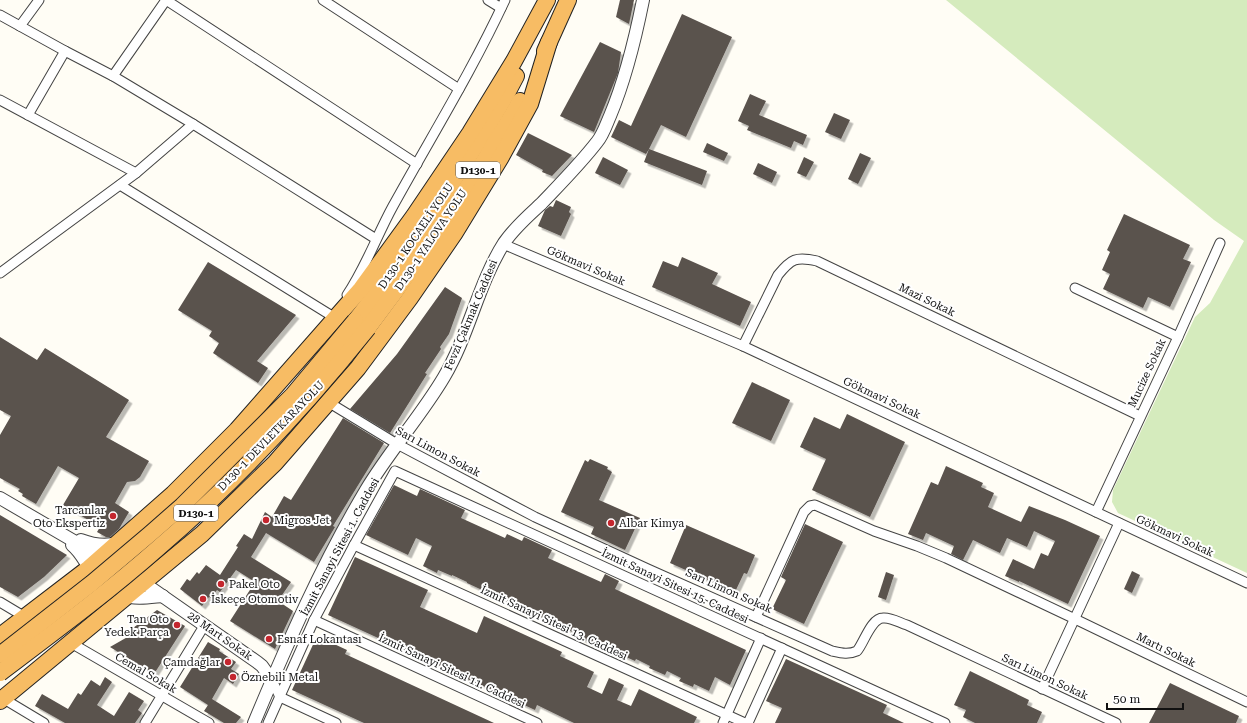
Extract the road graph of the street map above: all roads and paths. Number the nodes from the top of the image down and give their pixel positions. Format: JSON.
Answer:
{"nodes":[{"id":1,"x":39,"y":0,"type":"edge"},
{"id":2,"x":166,"y":0,"type":"edge"},
{"id":3,"x":323,"y":0,"type":"edge"},
{"id":4,"x":488,"y":0,"type":"edge"},
{"id":5,"x":547,"y":0,"type":"edge"},
{"id":6,"x":550,"y":0,"type":"edge"},
{"id":7,"x":568,"y":0,"type":"edge"},
{"id":8,"x":643,"y":0,"type":"edge"},
{"id":9,"x":503,"y":4,"type":"edge"},
{"id":10,"x":0,"y":15,"type":"edge"},
{"id":11,"x":20,"y":26,"type":"junction"},
{"id":12,"x":549,"y":42,"type":"junction"},
{"id":13,"x":65,"y":51,"type":"junction"},
{"id":14,"x":113,"y":76,"type":"junction"},
{"id":15,"x":459,"y":90,"type":"junction"},
{"id":16,"x":0,"y":100,"type":"edge"},
{"id":17,"x":28,"y":115,"type":"junction"},
{"id":18,"x":193,"y":124,"type":"junction"},
{"id":19,"x":417,"y":164,"type":"junction"},
{"id":20,"x":136,"y":173,"type":"junction"},
{"id":21,"x":120,"y":185,"type":"junction"},
{"id":22,"x":376,"y":239,"type":"junction"},
{"id":23,"x":1220,"y":243,"type":"dead end"},
{"id":24,"x":503,"y":244,"type":"junction"},
{"id":25,"x":0,"y":273,"type":"edge"},
{"id":26,"x":1075,"y":288,"type":"dead end"},
{"id":27,"x":332,"y":316,"type":"junction"},
{"id":28,"x":361,"y":325,"type":"junction"},
{"id":29,"x":1178,"y":337,"type":"junction"},
{"id":30,"x":743,"y":346,"type":"junction"},
{"id":31,"x":300,"y":359,"type":"junction"},
{"id":32,"x":328,"y":402,"type":"junction"},
{"id":33,"x":1140,"y":416,"type":"junction"},
{"id":34,"x":397,"y":444,"type":"junction"},
{"id":35,"x":395,"y":471,"type":"joint"},
{"id":36,"x":0,"y":498,"type":"edge"},
{"id":37,"x":1096,"y":512,"type":"junction"},
{"id":38,"x":1119,"y":523,"type":"junction"},
{"id":39,"x":57,"y":532,"type":"junction"},
{"id":40,"x":118,"y":543,"type":"junction"},
{"id":41,"x":354,"y":545,"type":"junction"},
{"id":42,"x":101,"y":557,"type":"junction"},
{"id":43,"x":89,"y":568,"type":"junction"},
{"id":44,"x":144,"y":583,"type":"junction"},
{"id":45,"x":1247,"y":583,"type":"edge"},
{"id":46,"x":163,"y":596,"type":"junction"},
{"id":47,"x":127,"y":597,"type":"junction"},
{"id":48,"x":0,"y":602,"type":"edge"},
{"id":49,"x":756,"y":616,"type":"junction"},
{"id":50,"x":25,"y":617,"type":"junction"},
{"id":51,"x":1075,"y":619,"type":"junction"},
{"id":52,"x":314,"y":620,"type":"junction"},
{"id":53,"x":204,"y":626,"type":"junction"},
{"id":54,"x":0,"y":636,"type":"edge"},
{"id":55,"x":761,"y":638,"type":"junction"},
{"id":56,"x":71,"y":644,"type":"junction"},
{"id":57,"x":782,"y":648,"type":"junction"},
{"id":58,"x":0,"y":655,"type":"edge"},
{"id":59,"x":0,"y":673,"type":"edge"},
{"id":60,"x":272,"y":680,"type":"junction"},
{"id":61,"x":1042,"y":688,"type":"junction"},
{"id":62,"x":162,"y":695,"type":"junction"},
{"id":63,"x":280,"y":697,"type":"junction"},
{"id":64,"x":2,"y":700,"type":"edge"},
{"id":65,"x":1247,"y":702,"type":"edge"},
{"id":66,"x":725,"y":719,"type":"edge"},
{"id":67,"x":44,"y":723,"type":"edge"},
{"id":68,"x":145,"y":723,"type":"edge"},
{"id":69,"x":209,"y":723,"type":"edge"},
{"id":70,"x":254,"y":723,"type":"edge"},
{"id":71,"x":268,"y":723,"type":"edge"},
{"id":72,"x":336,"y":723,"type":"edge"},
{"id":73,"x":537,"y":723,"type":"edge"},
{"id":74,"x":745,"y":723,"type":"edge"},
{"id":75,"x":748,"y":723,"type":"edge"},
{"id":76,"x":945,"y":723,"type":"edge"},
{"id":77,"x":1116,"y":723,"type":"edge"}],
"edges":[{"from":1,"to":11,"type":"street"},
{"from":2,"to":14,"type":"street"},
{"from":2,"to":19,"type":"street"},
{"from":3,"to":15,"type":"street"},
{"from":4,"to":9,"type":"street"},
{"from":5,"to":31,"type":"highway"},
{"from":6,"to":28,"type":"highway","name":"D130-1 KOCAELİ YOLU","number":"D130-1"},
{"from":7,"to":12,"type":"highway","name":"D130-1 YALOVA YOLU","number":"D130-1"},
{"from":8,"to":24,"type":"street","name":"Fevzi Çakmak Caddesi"},
{"from":9,"to":15,"type":"street"},
{"from":10,"to":11,"type":"street"},
{"from":11,"to":13,"type":"street"},
{"from":12,"to":28,"type":"highway","name":"D130-1 YALOVA YOLU","number":"D130-1"},
{"from":12,"to":32,"type":"highway"},
{"from":13,"to":14,"type":"street"},
{"from":13,"to":17,"type":"street"},
{"from":14,"to":18,"type":"street"},
{"from":15,"to":19,"type":"street"},
{"from":16,"to":17,"type":"street"},
{"from":17,"to":20,"type":"street"},
{"from":18,"to":20,"type":"street"},
{"from":18,"to":22,"type":"street"},
{"from":19,"to":22,"type":"street"},
{"from":20,"to":21,"type":"street"},
{"from":21,"to":25,"type":"street"},
{"from":21,"to":27,"type":"street"},
{"from":22,"to":27,"type":"street"},
{"from":23,"to":29,"type":"street","name":"Mucize Sokak"},
{"from":24,"to":30,"type":"street","name":"Gökmavi Sokak"},
{"from":24,"to":34,"type":"street","name":"Fevzi Çakmak Caddesi"},
{"from":26,"to":29,"type":"street"},
{"from":27,"to":31,"type":"street"},
{"from":28,"to":58,"type":"highway","name":"D130-1 DEVLETKARAYOLU","number":"D130-1","bridge":true},
{"from":28,"to":59,"type":"highway","name":"D130-1 DEVLETKARAYOLU","number":"D130-1","bridge":true},
{"from":29,"to":33,"type":"street","name":"Mucize Sokak"},
{"from":30,"to":33,"type":"street","name":"Mazi Sokak"},
{"from":30,"to":37,"type":"street","name":"Gökmavi Sokak"},
{"from":31,"to":40,"type":"highway"},
{"from":32,"to":34,"type":"street","name":"Sarı Limon Sokak"},
{"from":32,"to":44,"type":"highway"},
{"from":33,"to":37,"type":"street","name":"Mucize Sokak"},
{"from":34,"to":49,"type":"street","name":"Sarı Limon Sokak"},
{"from":34,"to":60,"type":"street","name":"Fevzi Çakmak Caddesi"},
{"from":35,"to":41,"type":"street","name":"İzmit Sanayi Sitesi 1. Caddesi"},
{"from":35,"to":55,"type":"street","name":"İzmit Sanayi Sitesi 15. Caddesi"},
{"from":36,"to":39,"type":"street"},
{"from":37,"to":38,"type":"street","name":"Gökmavi Sokak"},
{"from":38,"to":45,"type":"street","name":"Gökmavi Sokak"},
{"from":38,"to":51,"type":"street"},
{"from":39,"to":40,"type":"street"},
{"from":39,"to":42,"type":"street","name":"28 Mart Sokak"},
{"from":39,"to":43,"type":"street"},
{"from":40,"to":42,"type":"highway"},
{"from":41,"to":52,"type":"street","name":"İzmit Sanayi Sitesi 1. Caddesi"},
{"from":41,"to":66,"type":"street","name":"İzmit Sanayi Sitesi 13. Caddesi"},
{"from":42,"to":43,"type":"highway"},
{"from":42,"to":44,"type":"street","name":"28 Mart Sokak"},
{"from":43,"to":47,"type":"street"},
{"from":43,"to":50,"type":"highway"},
{"from":44,"to":46,"type":"street","name":"28 Mart Sokak"},
{"from":44,"to":47,"type":"highway"},
{"from":46,"to":47,"type":"street"},
{"from":46,"to":53,"type":"street","name":"28 Mart Sokak"},
{"from":47,"to":56,"type":"highway"},
{"from":48,"to":50,"type":"street"},
{"from":49,"to":51,"type":"street","name":"Martı Sokak"},
{"from":49,"to":61,"type":"street","name":"Sarı Limon Sokak"},
{"from":50,"to":54,"type":"highway"},
{"from":51,"to":61,"type":"street"},
{"from":51,"to":65,"type":"street","name":"Martı Sokak"},
{"from":52,"to":63,"type":"street","name":"İzmit Sanayi Sitesi 1. Caddesi"},
{"from":52,"to":73,"type":"street","name":"İzmit Sanayi Sitesi 11. Caddesi"},
{"from":53,"to":60,"type":"street","name":"28 Mart Sokak"},
{"from":53,"to":62,"type":"street"},
{"from":55,"to":57,"type":"street","name":"İzmit Sanayi Sitesi 15. Caddesi"},
{"from":55,"to":66,"type":"street"},
{"from":56,"to":62,"type":"street","name":"Cemal Sokak"},
{"from":56,"to":64,"type":"highway"},
{"from":57,"to":75,"type":"street"},
{"from":57,"to":76,"type":"street","name":"İzmit Sanayi Sitesi 15. Caddesi"},
{"from":60,"to":63,"type":"street"},
{"from":60,"to":70,"type":"street","name":"Fevzi Çakmak Caddesi"},
{"from":61,"to":77,"type":"street","name":"Sarı Limon Sokak"},
{"from":62,"to":68,"type":"street"},
{"from":62,"to":69,"type":"street","name":"Cemal Sokak"},
{"from":63,"to":71,"type":"street","name":"İzmit Sanayi Sitesi 1. Caddesi"},
{"from":63,"to":72,"type":"street"},
{"from":64,"to":67,"type":"street"},
{"from":66,"to":74,"type":"street","name":"İzmit Sanayi Sitesi 13. Caddesi"}]}
